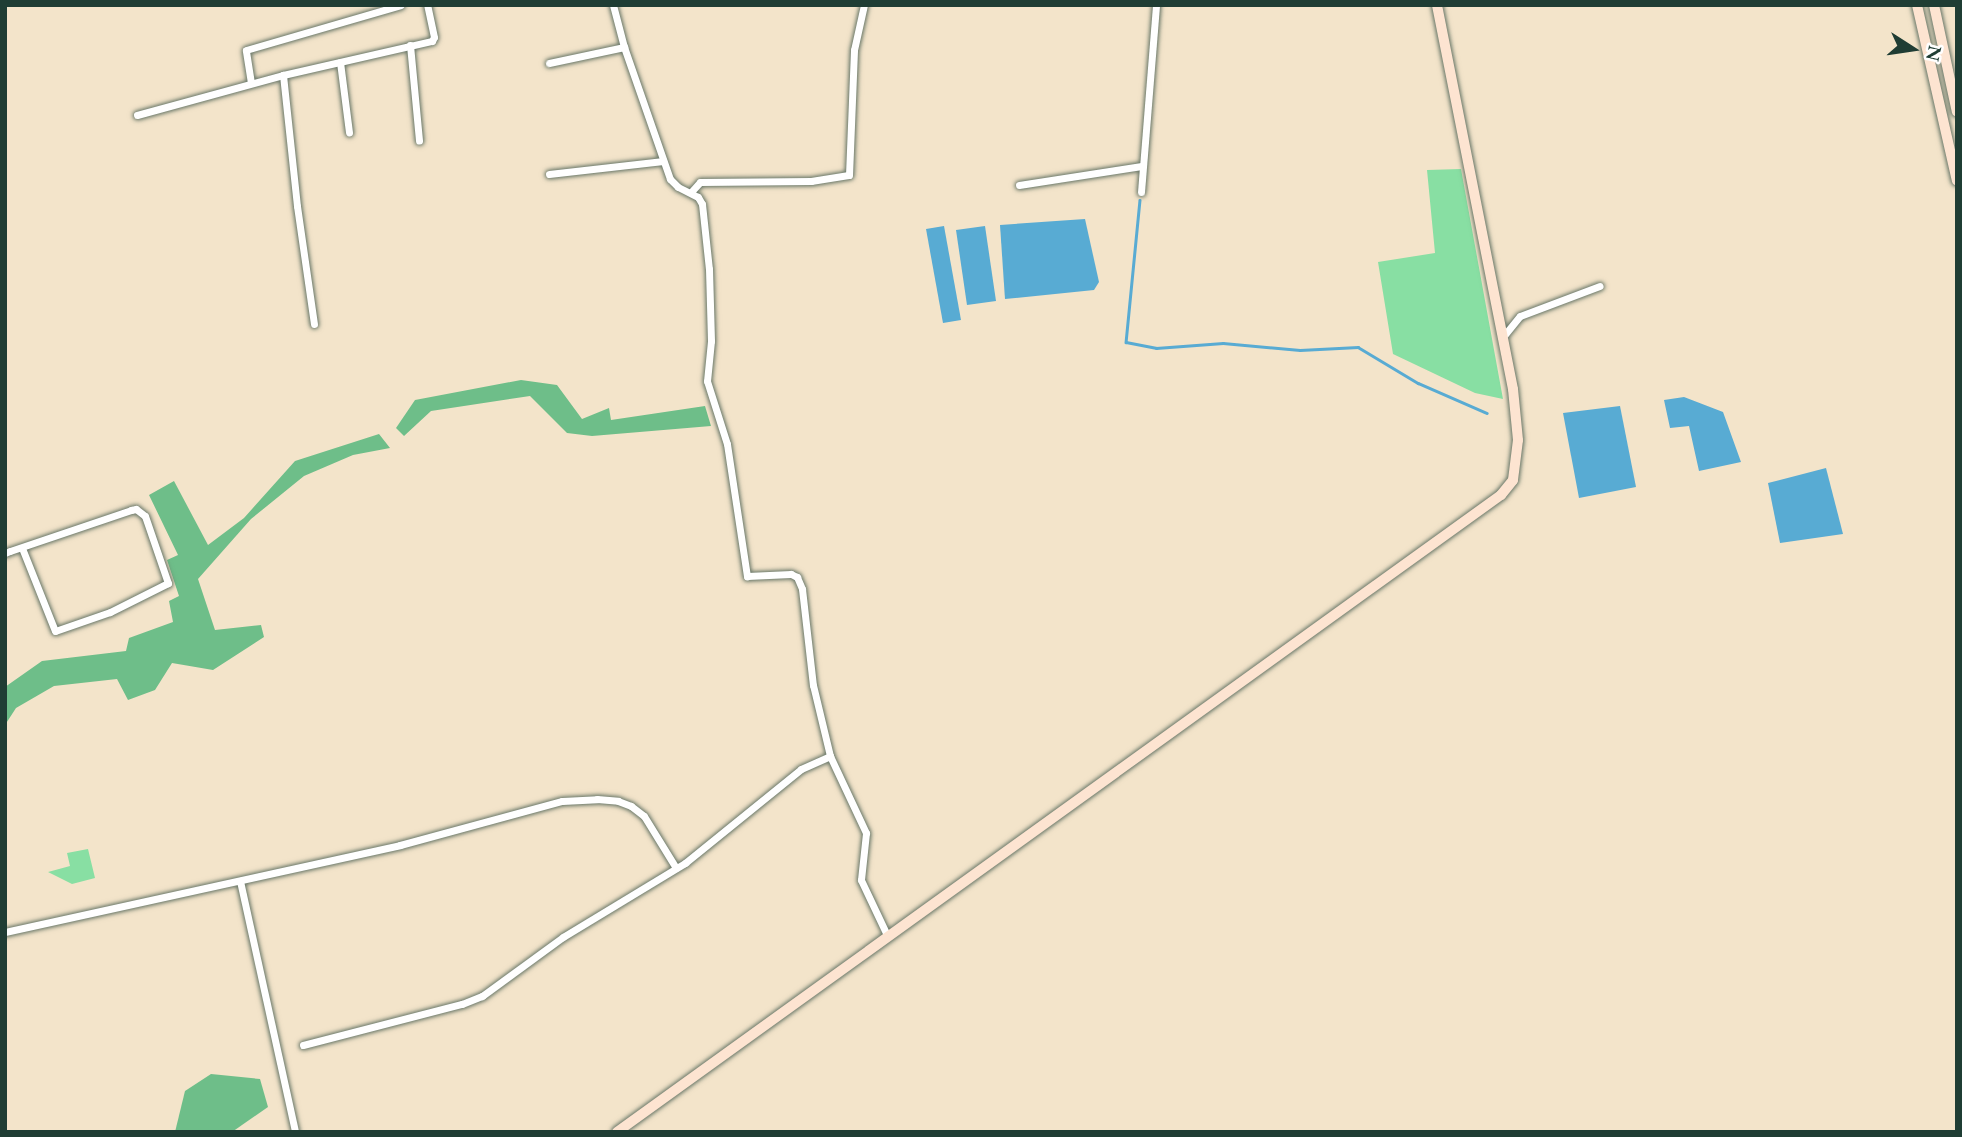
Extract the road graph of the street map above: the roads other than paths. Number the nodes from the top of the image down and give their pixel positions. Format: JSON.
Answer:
{"nodes":[{"id":1,"x":401,"y":5,"type":"edge"},
{"id":2,"x":428,"y":5,"type":"edge"},
{"id":3,"x":613,"y":5,"type":"edge"},
{"id":4,"x":864,"y":5,"type":"edge"},
{"id":5,"x":1156,"y":5,"type":"edge"},
{"id":6,"x":1437,"y":5,"type":"edge"},
{"id":7,"x":1917,"y":5,"type":"edge"},
{"id":8,"x":1934,"y":5,"type":"edge"},
{"id":9,"x":410,"y":45,"type":"junction"},
{"id":10,"x":624,"y":47,"type":"junction"},
{"id":11,"x":340,"y":62,"type":"junction"},
{"id":12,"x":549,"y":63,"type":"dead end"},
{"id":13,"x":283,"y":75,"type":"junction"},
{"id":14,"x":251,"y":83,"type":"junction"},
{"id":15,"x":1957,"y":112,"type":"edge"},
{"id":16,"x":137,"y":115,"type":"dead end"},
{"id":17,"x":349,"y":132,"type":"dead end"},
{"id":18,"x":419,"y":141,"type":"dead end"},
{"id":19,"x":663,"y":161,"type":"junction"},
{"id":20,"x":1142,"y":166,"type":"junction"},
{"id":21,"x":549,"y":174,"type":"dead end"},
{"id":22,"x":1957,"y":181,"type":"edge"},
{"id":23,"x":1019,"y":185,"type":"dead end"},
{"id":24,"x":691,"y":192,"type":"junction"},
{"id":25,"x":1141,"y":192,"type":"dead end"},
{"id":26,"x":1600,"y":286,"type":"dead end"},
{"id":27,"x":314,"y":324,"type":"dead end"},
{"id":28,"x":1502,"y":339,"type":"junction"},
{"id":29,"x":22,"y":548,"type":"junction"},
{"id":30,"x":5,"y":553,"type":"edge"},
{"id":31,"x":830,"y":756,"type":"junction"},
{"id":32,"x":676,"y":869,"type":"junction"},
{"id":33,"x":240,"y":881,"type":"junction"},
{"id":34,"x":5,"y":932,"type":"edge"},
{"id":35,"x":888,"y":937,"type":"junction"},
{"id":36,"x":303,"y":1045,"type":"dead end"},
{"id":37,"x":295,"y":1132,"type":"edge"},
{"id":38,"x":617,"y":1132,"type":"edge"}],
"edges":[{"from":1,"to":14,"type":"street"},
{"from":2,"to":9,"type":"street"},
{"from":3,"to":10,"type":"street"},
{"from":4,"to":24,"type":"street"},
{"from":5,"to":20,"type":"street"},
{"from":6,"to":28,"type":"street"},
{"from":7,"to":22,"type":"street"},
{"from":8,"to":15,"type":"street"},
{"from":9,"to":11,"type":"street"},
{"from":9,"to":18,"type":"street"},
{"from":10,"to":12,"type":"street"},
{"from":10,"to":19,"type":"street"},
{"from":11,"to":13,"type":"street"},
{"from":11,"to":17,"type":"street"},
{"from":13,"to":14,"type":"street"},
{"from":13,"to":27,"type":"street"},
{"from":14,"to":16,"type":"street"},
{"from":19,"to":21,"type":"street"},
{"from":19,"to":24,"type":"street"},
{"from":20,"to":23,"type":"street"},
{"from":20,"to":25,"type":"street"},
{"from":24,"to":31,"type":"street"},
{"from":26,"to":28,"type":"street"},
{"from":28,"to":35,"type":"street"},
{"from":29,"to":29,"type":"street"},
{"from":29,"to":30,"type":"street"},
{"from":31,"to":32,"type":"street"},
{"from":31,"to":35,"type":"street"},
{"from":32,"to":33,"type":"street"},
{"from":32,"to":36,"type":"street"},
{"from":33,"to":34,"type":"street"},
{"from":33,"to":37,"type":"street"},
{"from":35,"to":38,"type":"street"}]}
